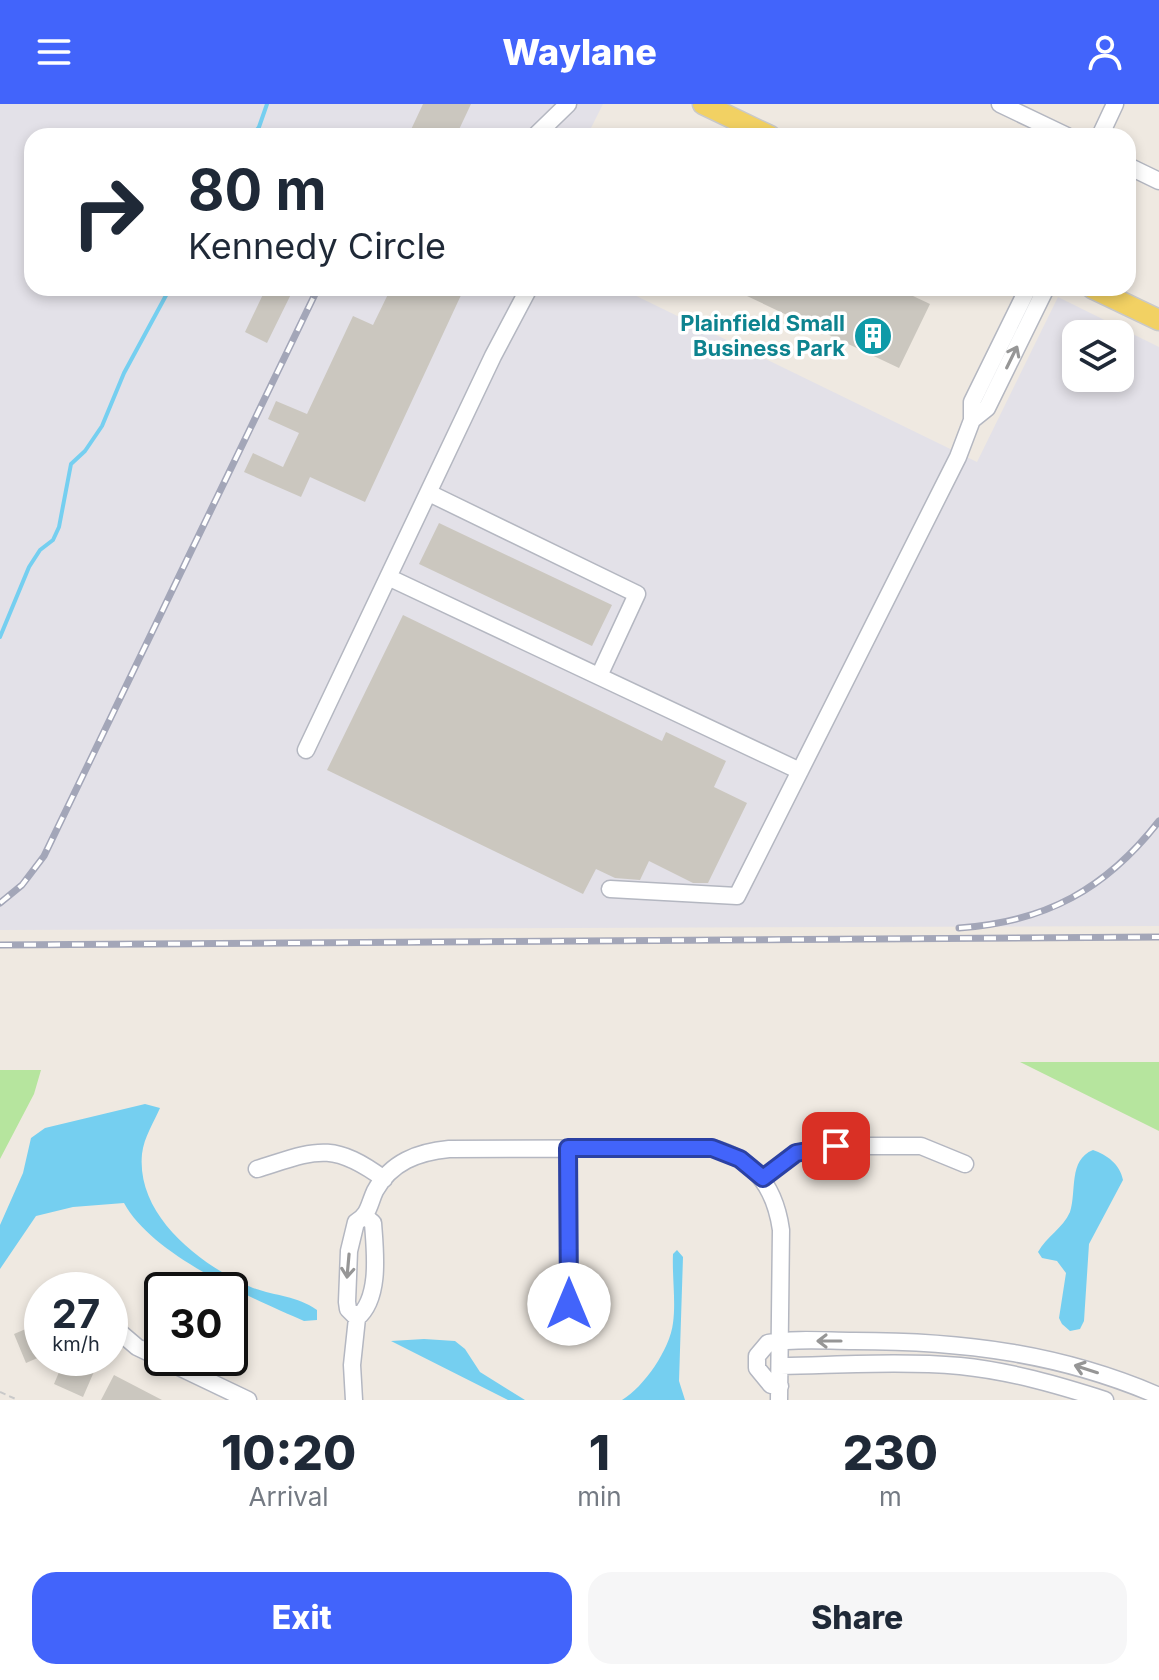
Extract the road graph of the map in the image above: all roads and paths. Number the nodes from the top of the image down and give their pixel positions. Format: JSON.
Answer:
{"nodes":[{"id":1,"x":568,"y":104,"type":"edge"},
{"id":2,"x":703,"y":104,"type":"edge"},
{"id":3,"x":1000,"y":104,"type":"edge"},
{"id":4,"x":1115,"y":104,"type":"edge"},
{"id":5,"x":543,"y":128,"type":"edge"},
{"id":6,"x":753,"y":128,"type":"edge"},
{"id":7,"x":1050,"y":128,"type":"edge"},
{"id":8,"x":1104,"y":128,"type":"edge"},
{"id":9,"x":1136,"y":170,"type":"edge"},
{"id":10,"x":1159,"y":181,"type":"edge"},
{"id":11,"x":525,"y":296,"type":"edge"},
{"id":12,"x":1024,"y":296,"type":"edge"},
{"id":13,"x":1042,"y":296,"type":"edge"},
{"id":14,"x":1109,"y":296,"type":"edge"},
{"id":15,"x":1159,"y":320,"type":"edge"},
{"id":16,"x":972,"y":420,"type":"junction"},
{"id":17,"x":429,"y":493,"type":"junction"},
{"id":18,"x":390,"y":578,"type":"junction"},
{"id":19,"x":599,"y":676,"type":"junction"},
{"id":20,"x":306,"y":750,"type":"dead end"},
{"id":21,"x":800,"y":771,"type":"junction"},
{"id":22,"x":610,"y":889,"type":"dead end"},
{"id":23,"x":568,"y":1148,"type":"junction"},
{"id":24,"x":965,"y":1164,"type":"dead end"},
{"id":25,"x":257,"y":1169,"type":"dead end"},
{"id":26,"x":763,"y":1178,"type":"junction"},
{"id":27,"x":384,"y":1179,"type":"junction"},
{"id":28,"x":366,"y":1217,"type":"junction"},
{"id":29,"x":569,"y":1304,"type":"dead end"},
{"id":30,"x":357,"y":1318,"type":"junction"},
{"id":31,"x":128,"y":1339,"type":"edge"},
{"id":32,"x":781,"y":1341,"type":"junction"},
{"id":33,"x":891,"y":1341,"type":"junction"},
{"id":34,"x":965,"y":1344,"type":"junction"},
{"id":35,"x":1057,"y":1361,"type":"junction"},
{"id":36,"x":893,"y":1364,"type":"junction"},
{"id":37,"x":781,"y":1366,"type":"junction"},
{"id":38,"x":963,"y":1367,"type":"junction"},
{"id":39,"x":1051,"y":1384,"type":"junction"},
{"id":40,"x":0,"y":1392,"type":"edge"},
{"id":41,"x":780,"y":1393,"type":"edge"},
{"id":42,"x":1158,"y":1397,"type":"edge"},
{"id":43,"x":18,"y":1400,"type":"edge"},
{"id":44,"x":248,"y":1400,"type":"edge"},
{"id":45,"x":354,"y":1400,"type":"edge"},
{"id":46,"x":1105,"y":1400,"type":"edge"}],
"edges":[{"from":1,"to":5,"type":"street"},
{"from":2,"to":6,"type":"main road"},
{"from":3,"to":7,"type":"street"},
{"from":4,"to":8,"type":"street"},
{"from":9,"to":10,"type":"street"},
{"from":11,"to":17,"type":"street"},
{"from":12,"to":16,"type":"street"},
{"from":16,"to":13,"type":"street","one_way":true},
{"from":14,"to":15,"type":"main road"},
{"from":16,"to":21,"type":"street"},
{"from":17,"to":18,"type":"street"},
{"from":17,"to":19,"type":"street"},
{"from":18,"to":19,"type":"street"},
{"from":18,"to":20,"type":"street"},
{"from":19,"to":21,"type":"street"},
{"from":21,"to":22,"type":"street"},
{"from":23,"to":26,"type":"street"},
{"from":23,"to":27,"type":"street"},
{"from":23,"to":29,"type":"street"},
{"from":24,"to":26,"type":"street"},
{"from":25,"to":27,"type":"street"},
{"from":26,"to":32,"type":"street"},
{"from":27,"to":28,"type":"street"},
{"from":28,"to":30,"type":"street"},
{"from":28,"to":30,"type":"street","one_way":true},
{"from":30,"to":45,"type":"street"},
{"from":31,"to":44,"type":"street"},
{"from":33,"to":32,"type":"street","one_way":true},
{"from":32,"to":37,"type":"street"},
{"from":32,"to":41,"type":"street"},
{"from":33,"to":34,"type":"street"},
{"from":33,"to":36,"type":"street"},
{"from":34,"to":35,"type":"street"},
{"from":34,"to":38,"type":"street"},
{"from":35,"to":39,"type":"street"},
{"from":42,"to":35,"type":"street","one_way":true},
{"from":36,"to":37,"type":"street"},
{"from":36,"to":38,"type":"street"},
{"from":37,"to":41,"type":"street"},
{"from":38,"to":39,"type":"street"},
{"from":39,"to":46,"type":"street"},
{"from":40,"to":43,"type":"path"}]}
